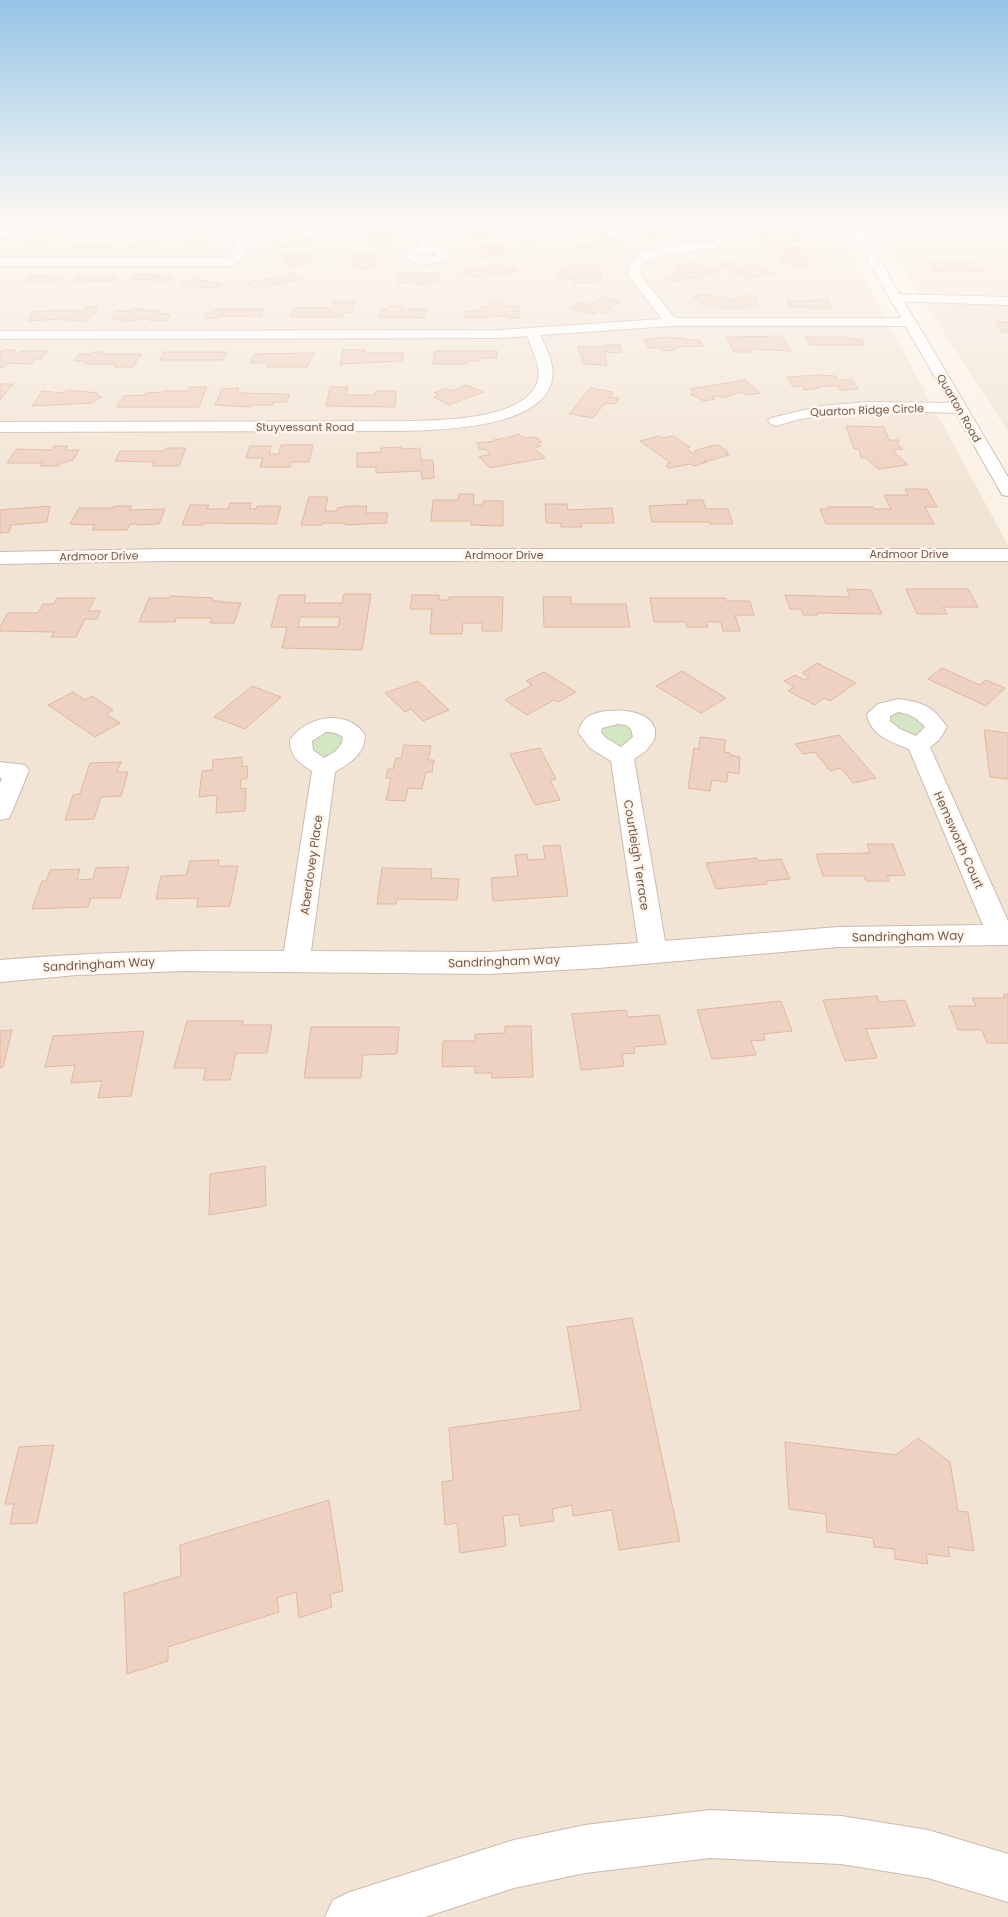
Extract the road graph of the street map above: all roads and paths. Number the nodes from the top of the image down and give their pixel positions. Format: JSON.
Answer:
{"nodes":[{"id":1,"x":661,"y":309,"type":"edge"},
{"id":2,"x":902,"y":309,"type":"edge"},
{"id":3,"x":671,"y":322,"type":"junction"},
{"id":4,"x":909,"y":322,"type":"junction"},
{"id":5,"x":532,"y":333,"type":"junction"},
{"id":6,"x":0,"y":336,"type":"edge"},
{"id":7,"x":959,"y":408,"type":"junction"},
{"id":8,"x":776,"y":421,"type":"dead end"},
{"id":9,"x":0,"y":427,"type":"edge"},
{"id":10,"x":1008,"y":491,"type":"edge"},
{"id":11,"x":1008,"y":555,"type":"edge"},
{"id":12,"x":0,"y":558,"type":"edge"},
{"id":13,"x":918,"y":745,"type":"dead end"},
{"id":14,"x":622,"y":757,"type":"dead end"},
{"id":15,"x":324,"y":768,"type":"dead end"},
{"id":16,"x":0,"y":770,"type":"edge"},
{"id":17,"x":0,"y":812,"type":"edge"},
{"id":18,"x":1004,"y":935,"type":"edge"},
{"id":19,"x":653,"y":952,"type":"junction"},
{"id":20,"x":296,"y":962,"type":"junction"},
{"id":21,"x":0,"y":971,"type":"edge"},
{"id":22,"x":1008,"y":1878,"type":"edge"},
{"id":23,"x":350,"y":1917,"type":"edge"}],
"edges":[{"from":1,"to":3,"type":"street"},
{"from":2,"to":4,"type":"street","name":"Quarton Road"},
{"from":3,"to":4,"type":"street"},
{"from":3,"to":5,"type":"street"},
{"from":4,"to":7,"type":"street","name":"Quarton Road"},
{"from":5,"to":6,"type":"street"},
{"from":5,"to":9,"type":"street","name":"Stuyvessant Road"},
{"from":7,"to":8,"type":"street","name":"Quarton Ridge Circle"},
{"from":7,"to":10,"type":"street","name":"Quarton Road"},
{"from":11,"to":12,"type":"street","name":"Ardmoor Drive"},
{"from":13,"to":18,"type":"street","name":"Hemsworth Court"},
{"from":14,"to":19,"type":"street","name":"Courtleigh Terrace"},
{"from":15,"to":20,"type":"street","name":"Aberdovey Place"},
{"from":16,"to":17,"type":"street"},
{"from":18,"to":19,"type":"street","name":"Sandringham Way"},
{"from":19,"to":20,"type":"street","name":"Sandringham Way"},
{"from":20,"to":21,"type":"street","name":"Sandringham Way"},
{"from":22,"to":23,"type":"street"}]}
